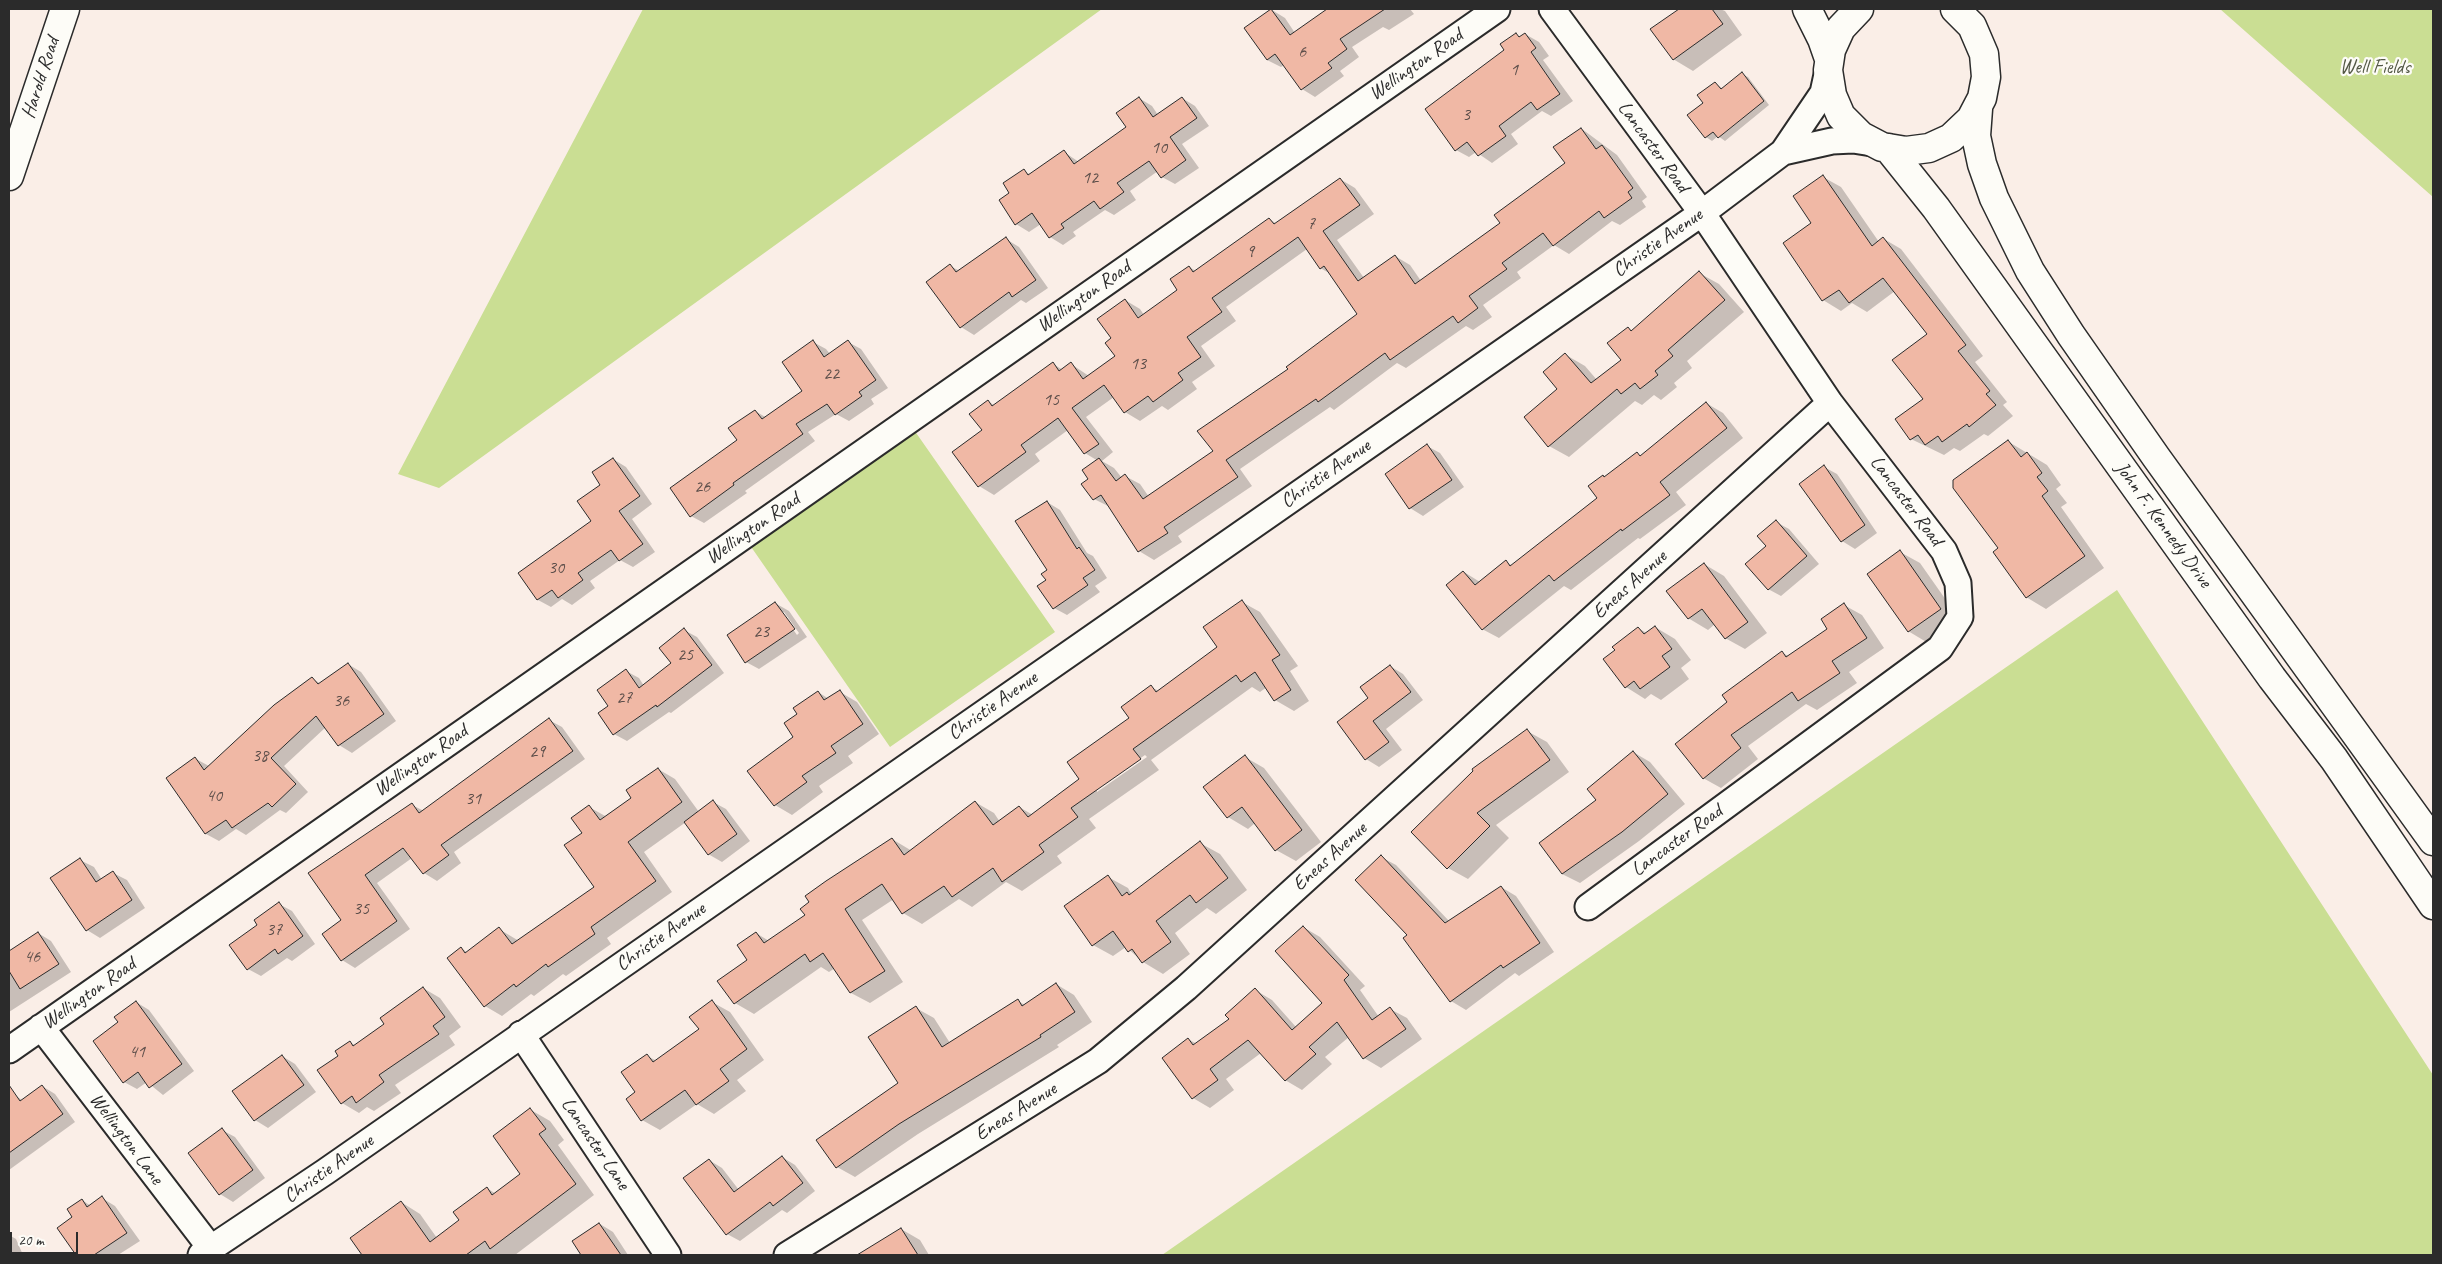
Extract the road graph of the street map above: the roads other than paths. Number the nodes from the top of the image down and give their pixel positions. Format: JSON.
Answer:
{"nodes":[{"id":1,"x":65,"y":9,"type":"edge"},
{"id":2,"x":1497,"y":9,"type":"edge"},
{"id":3,"x":1552,"y":9,"type":"edge"},
{"id":4,"x":1807,"y":9,"type":"edge"},
{"id":5,"x":1859,"y":9,"type":"edge"},
{"id":6,"x":1955,"y":9,"type":"edge"},
{"id":7,"x":1828,"y":64,"type":"junction"},
{"id":8,"x":1978,"y":109,"type":"junction"},
{"id":9,"x":1880,"y":146,"type":"junction"},
{"id":10,"x":1783,"y":152,"type":"junction"},
{"id":11,"x":9,"y":176,"type":"edge"},
{"id":12,"x":1702,"y":213,"type":"junction"},
{"id":13,"x":1830,"y":402,"type":"junction"},
{"id":14,"x":2433,"y":841,"type":"edge"},
{"id":15,"x":2433,"y":905,"type":"edge"},
{"id":16,"x":1588,"y":907,"type":"dead end"},
{"id":17,"x":41,"y":1027,"type":"junction"},
{"id":18,"x":521,"y":1034,"type":"junction"},
{"id":19,"x":9,"y":1050,"type":"edge"},
{"id":20,"x":206,"y":1253,"type":"edge"},
{"id":21,"x":668,"y":1255,"type":"edge"},
{"id":22,"x":787,"y":1255,"type":"edge"}],
"edges":[{"from":1,"to":11,"type":"main road","name":"Harold Road"},
{"from":2,"to":17,"type":"street","name":"Wellington Road"},
{"from":3,"to":12,"type":"street","name":"Lancaster Road"},
{"from":4,"to":7,"type":"main road","name":"John F. Kennedy Drive"},
{"from":5,"to":7,"type":"main road"},
{"from":6,"to":8,"type":"main road","name":"John F. Kennedy Drive"},
{"from":7,"to":9,"type":"main road","name":"John F. Kennedy Drive"},
{"from":7,"to":10,"type":"street","name":"Christie Avenue"},
{"from":8,"to":9,"type":"main road","name":"John F. Kennedy Drive"},
{"from":8,"to":14,"type":"main road","name":"John F. Kennedy Drive"},
{"from":9,"to":10,"type":"street","name":"Christie Avenue"},
{"from":9,"to":15,"type":"main road","name":"John F. Kennedy Drive"},
{"from":10,"to":12,"type":"street","name":"Christie Avenue"},
{"from":12,"to":13,"type":"street","name":"Lancaster Road"},
{"from":12,"to":18,"type":"street","name":"Christie Avenue"},
{"from":13,"to":16,"type":"street","name":"Lancaster Road"},
{"from":13,"to":22,"type":"street","name":"Eneas Avenue"},
{"from":17,"to":19,"type":"street","name":"Wellington Road"},
{"from":17,"to":20,"type":"street","name":"Wellington Lane"},
{"from":18,"to":20,"type":"street","name":"Christie Avenue"},
{"from":18,"to":21,"type":"street","name":"Lancaster Lane"}]}
